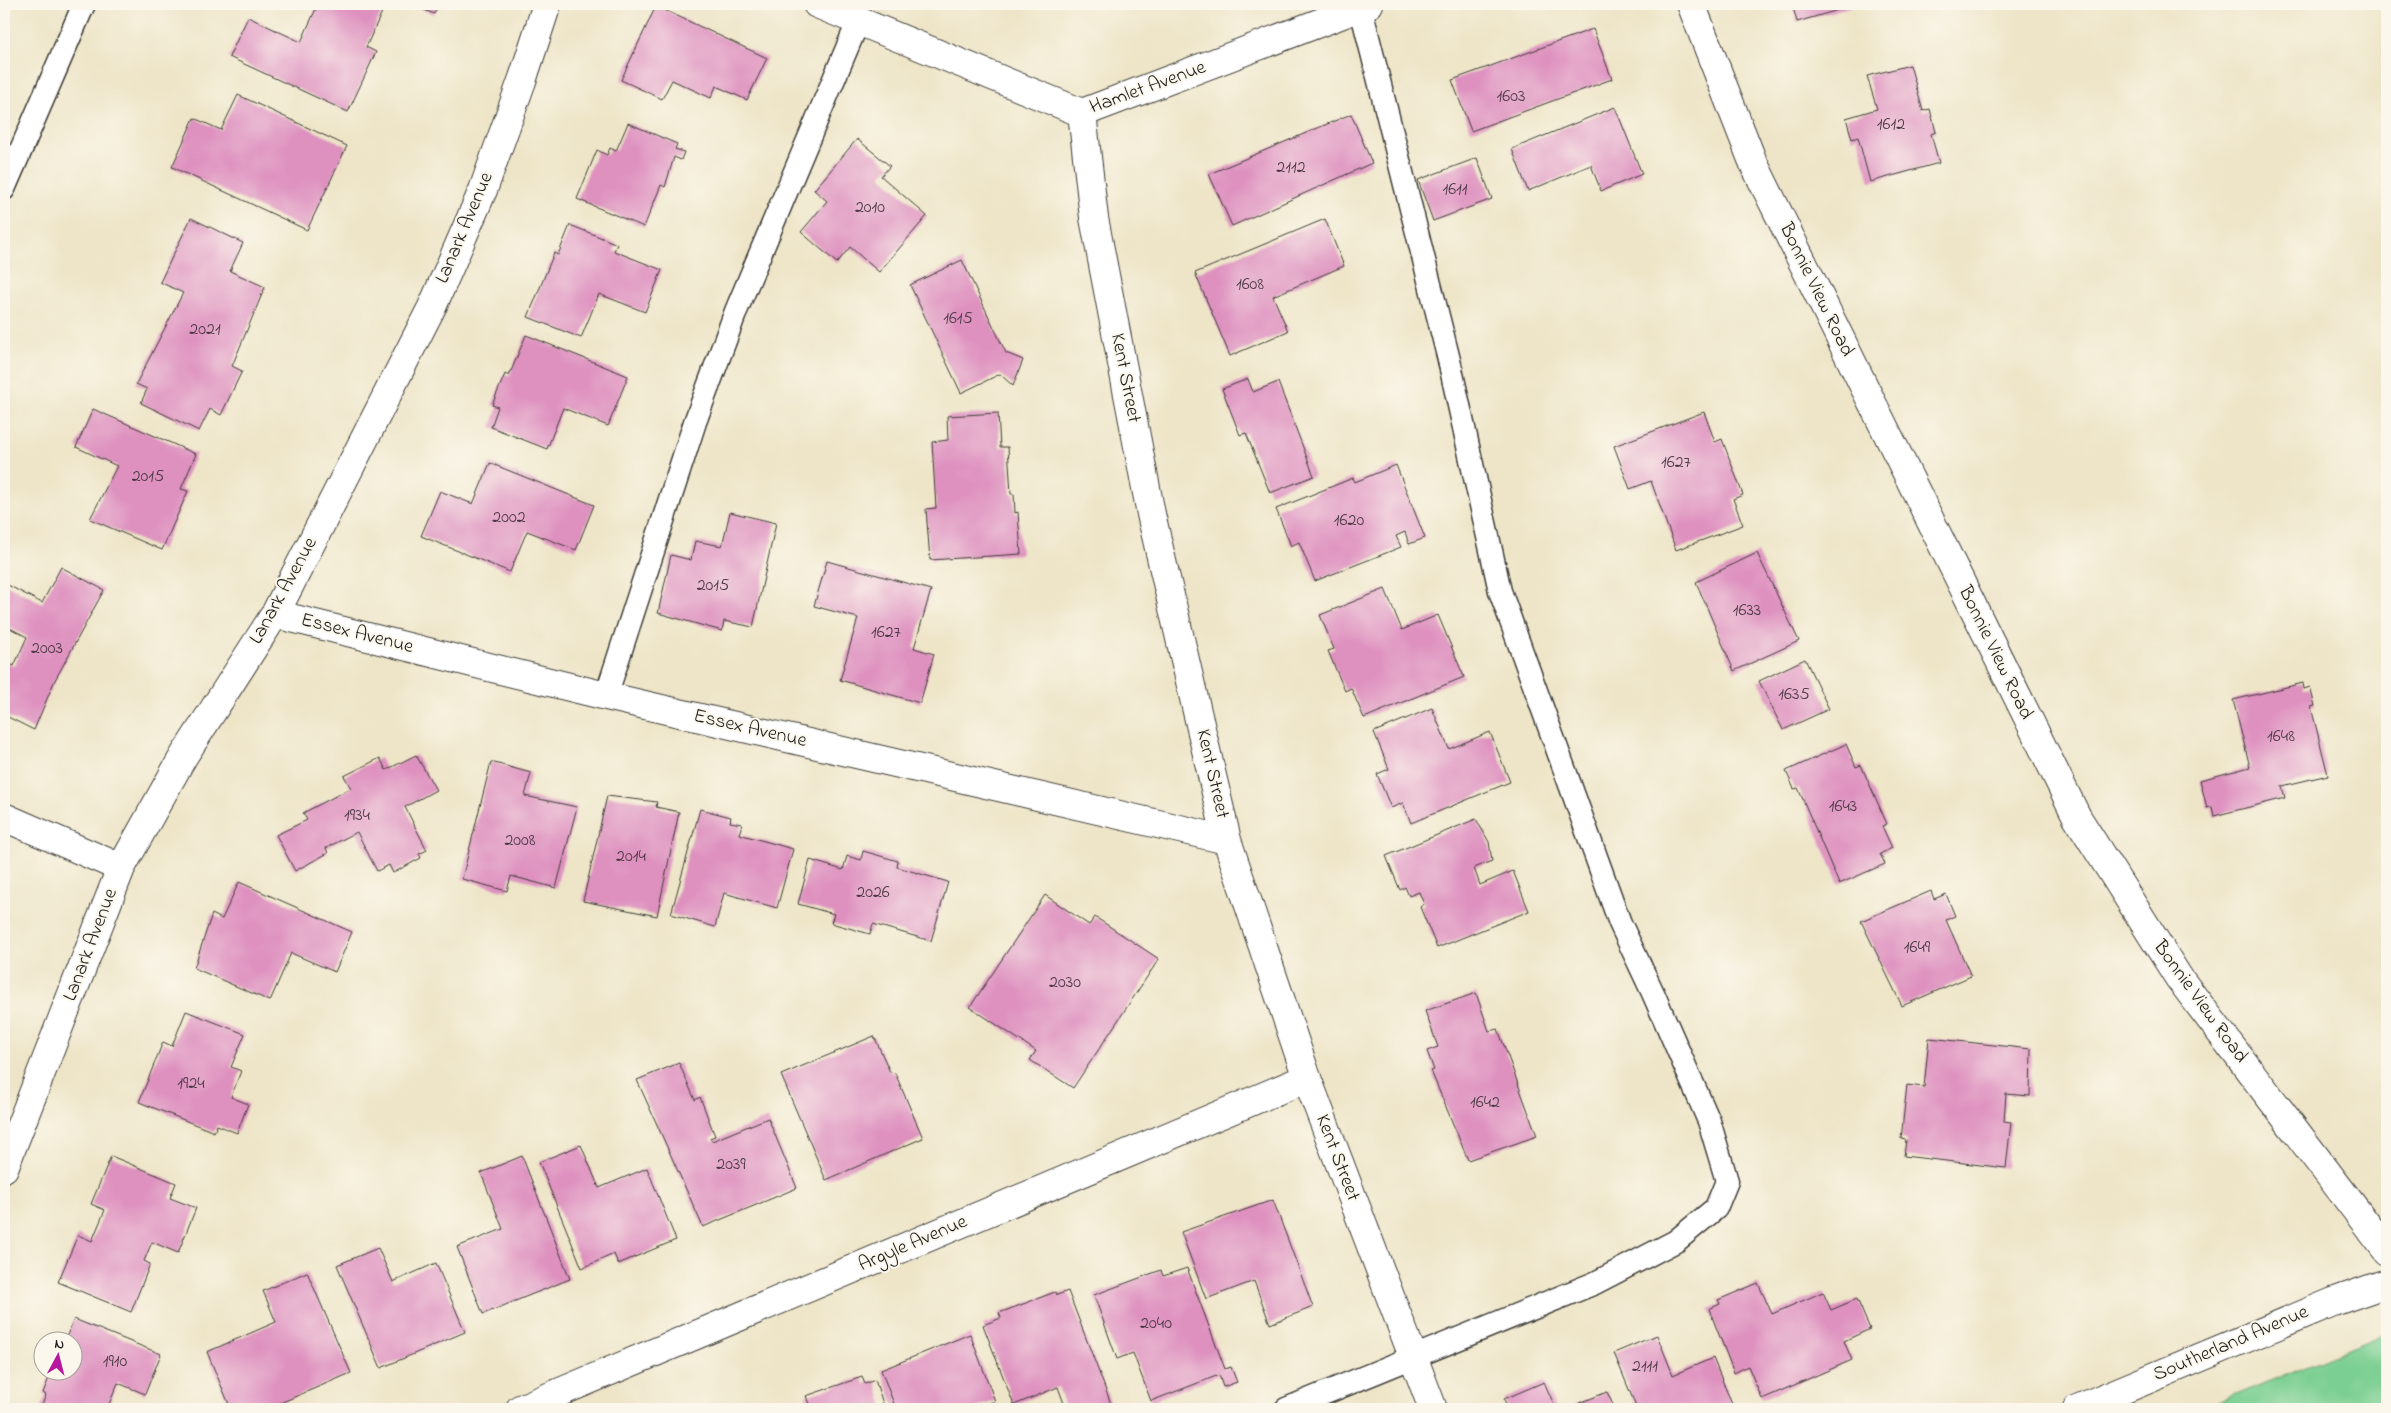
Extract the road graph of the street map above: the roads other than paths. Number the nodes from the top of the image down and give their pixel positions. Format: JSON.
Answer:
{"nodes":[{"id":1,"x":84,"y":4,"type":"edge"},
{"id":2,"x":547,"y":4,"type":"edge"},
{"id":3,"x":817,"y":4,"type":"edge"},
{"id":4,"x":1691,"y":4,"type":"edge"},
{"id":5,"x":1365,"y":6,"type":"edge"},
{"id":6,"x":858,"y":22,"type":"junction"},
{"id":7,"x":1082,"y":113,"type":"junction"},
{"id":8,"x":4,"y":189,"type":"edge"},
{"id":9,"x":275,"y":614,"type":"junction"},
{"id":10,"x":606,"y":696,"type":"junction"},
{"id":11,"x":4,"y":816,"type":"edge"},
{"id":12,"x":1227,"y":840,"type":"junction"},
{"id":13,"x":121,"y":868,"type":"junction"},
{"id":14,"x":1306,"y":1078,"type":"junction"},
{"id":15,"x":4,"y":1168,"type":"edge"},
{"id":16,"x":2387,"y":1251,"type":"edge"},
{"id":17,"x":2387,"y":1284,"type":"edge"},
{"id":18,"x":1411,"y":1357,"type":"junction"},
{"id":19,"x":520,"y":1409,"type":"edge"},
{"id":20,"x":1286,"y":1409,"type":"edge"},
{"id":21,"x":1433,"y":1409,"type":"edge"},
{"id":22,"x":2077,"y":1409,"type":"edge"}],
"edges":[{"from":1,"to":8,"type":"lane"},
{"from":2,"to":9,"type":"street","name":"Lanark Avenue"},
{"from":3,"to":6,"type":"street","name":"Hamlet Avenue"},
{"from":4,"to":16,"type":"street","name":"Bonnie View Road"},
{"from":5,"to":7,"type":"street","name":"Hamlet Avenue"},
{"from":5,"to":18,"type":"lane"},
{"from":6,"to":7,"type":"street","name":"Hamlet Avenue"},
{"from":6,"to":10,"type":"lane"},
{"from":7,"to":12,"type":"street","name":"Kent Street"},
{"from":9,"to":10,"type":"street","name":"Essex Avenue"},
{"from":9,"to":13,"type":"street","name":"Lanark Avenue"},
{"from":10,"to":12,"type":"street","name":"Essex Avenue"},
{"from":11,"to":13,"type":"street"},
{"from":12,"to":14,"type":"street","name":"Kent Street"},
{"from":13,"to":15,"type":"street","name":"Lanark Avenue"},
{"from":14,"to":18,"type":"street","name":"Kent Street"},
{"from":14,"to":19,"type":"street","name":"Argyle Avenue"},
{"from":17,"to":22,"type":"street","name":"Southerland Avenue"},
{"from":18,"to":20,"type":"lane"},
{"from":18,"to":21,"type":"street","name":"Kent Street"}]}
